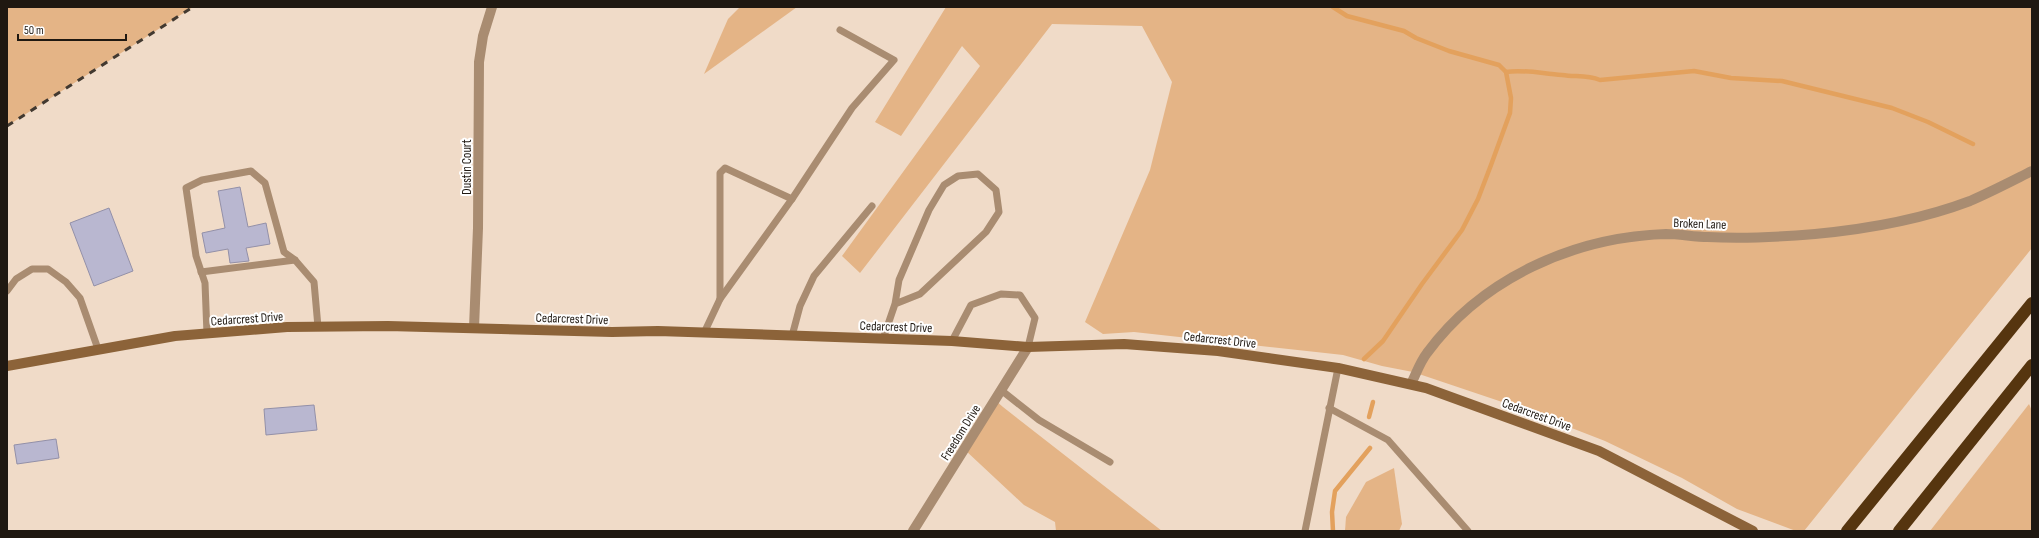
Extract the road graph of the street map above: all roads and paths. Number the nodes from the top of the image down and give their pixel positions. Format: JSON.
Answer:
{"nodes":[{"id":1,"x":492,"y":7,"type":"edge"},
{"id":2,"x":840,"y":30,"type":"dead end"},
{"id":3,"x":2032,"y":171,"type":"edge"},
{"id":4,"x":792,"y":199,"type":"junction"},
{"id":5,"x":872,"y":206,"type":"dead end"},
{"id":6,"x":295,"y":260,"type":"junction"},
{"id":7,"x":201,"y":272,"type":"junction"},
{"id":8,"x":7,"y":291,"type":"edge"},
{"id":9,"x":720,"y":299,"type":"junction"},
{"id":10,"x":2032,"y":303,"type":"edge"},
{"id":11,"x":895,"y":304,"type":"junction"},
{"id":12,"x":318,"y":327,"type":"junction"},
{"id":13,"x":474,"y":328,"type":"junction"},
{"id":14,"x":704,"y":333,"type":"junction"},
{"id":15,"x":207,"y":334,"type":"junction"},
{"id":16,"x":792,"y":336,"type":"junction"},
{"id":17,"x":884,"y":339,"type":"junction"},
{"id":18,"x":952,"y":341,"type":"junction"},
{"id":19,"x":1028,"y":347,"type":"junction"},
{"id":20,"x":98,"y":349,"type":"junction"},
{"id":21,"x":2032,"y":365,"type":"edge"},
{"id":22,"x":7,"y":366,"type":"edge"},
{"id":23,"x":1338,"y":368,"type":"junction"},
{"id":24,"x":1411,"y":384,"type":"junction"},
{"id":25,"x":1001,"y":390,"type":"junction"},
{"id":26,"x":1329,"y":408,"type":"junction"},
{"id":27,"x":1110,"y":462,"type":"dead end"},
{"id":28,"x":913,"y":531,"type":"edge"},
{"id":29,"x":1305,"y":531,"type":"edge"},
{"id":30,"x":1468,"y":531,"type":"edge"},
{"id":31,"x":1753,"y":531,"type":"edge"},
{"id":32,"x":1848,"y":531,"type":"edge"},
{"id":33,"x":1899,"y":531,"type":"edge"}],
"edges":[{"from":1,"to":13,"type":"street","name":"Dustin Court"},
{"from":2,"to":4,"type":"lane"},
{"from":3,"to":24,"type":"street","name":"Broken Lane"},
{"from":4,"to":9,"type":"lane"},
{"from":4,"to":9,"type":"lane"},
{"from":5,"to":16,"type":"lane"},
{"from":6,"to":7,"type":"lane"},
{"from":6,"to":7,"type":"lane"},
{"from":6,"to":12,"type":"lane"},
{"from":7,"to":15,"type":"lane"},
{"from":8,"to":20,"type":"lane"},
{"from":9,"to":14,"type":"lane"},
{"from":10,"to":32,"type":"highway"},
{"from":11,"to":11,"type":"lane"},
{"from":11,"to":17,"type":"lane"},
{"from":12,"to":13,"type":"street","name":"Cedarcrest Drive"},
{"from":12,"to":15,"type":"street","name":"Cedarcrest Drive"},
{"from":13,"to":14,"type":"street","name":"Cedarcrest Drive"},
{"from":14,"to":16,"type":"street","name":"Cedarcrest Drive"},
{"from":15,"to":20,"type":"street","name":"Cedarcrest Drive"},
{"from":16,"to":17,"type":"street","name":"Cedarcrest Drive"},
{"from":17,"to":18,"type":"street","name":"Cedarcrest Drive"},
{"from":18,"to":19,"type":"street","name":"Cedarcrest Drive"},
{"from":18,"to":19,"type":"lane"},
{"from":19,"to":23,"type":"street","name":"Cedarcrest Drive"},
{"from":19,"to":25,"type":"street","name":"Freedom Drive"},
{"from":20,"to":22,"type":"street","name":"Cedarcrest Drive"},
{"from":21,"to":33,"type":"highway"},
{"from":23,"to":24,"type":"street","name":"Cedarcrest Drive"},
{"from":23,"to":26,"type":"lane"},
{"from":24,"to":31,"type":"street","name":"Cedarcrest Drive"},
{"from":25,"to":27,"type":"lane"},
{"from":25,"to":28,"type":"street","name":"Freedom Drive"},
{"from":26,"to":29,"type":"lane"},
{"from":26,"to":30,"type":"lane"}]}
